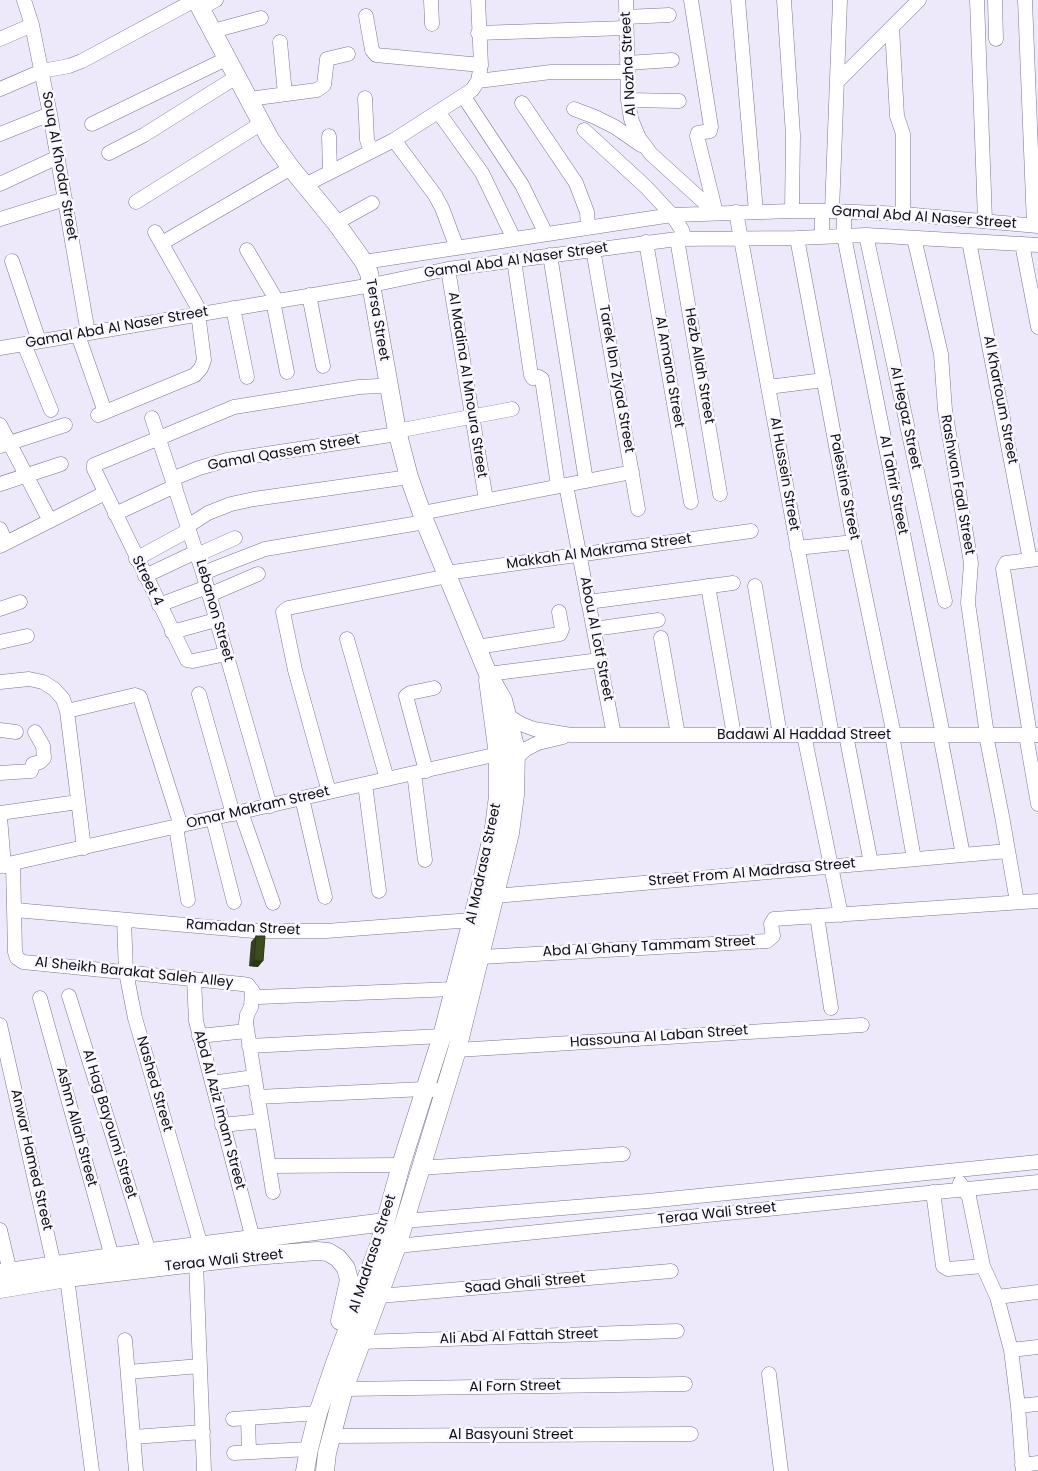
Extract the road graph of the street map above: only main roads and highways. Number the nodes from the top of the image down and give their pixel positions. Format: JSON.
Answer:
{"nodes":[{"id":1,"x":197,"y":3,"type":"edge"},
{"id":2,"x":488,"y":674,"type":"junction"},
{"id":3,"x":385,"y":1222,"type":"junction"},
{"id":4,"x":5,"y":1273,"type":"edge"},
{"id":5,"x":0,"y":1289,"type":"edge"},
{"id":6,"x":335,"y":1362,"type":"junction"},
{"id":7,"x":306,"y":1471,"type":"edge"},
{"id":8,"x":325,"y":1471,"type":"edge"}],
"edges":[{"from":1,"to":2,"type":"main road","name":"Tersa Street"},
{"from":2,"to":3,"type":"main road","name":"Al Madrasa Street"},
{"from":2,"to":8,"type":"main road","name":"Al Madrasa Street"},
{"from":3,"to":4,"type":"main road","name":"Teraa Wali Street"},
{"from":3,"to":6,"type":"main road","name":"Al Madrasa Street"},
{"from":5,"to":6,"type":"main road","name":"Teraa Wali Street"},
{"from":6,"to":7,"type":"main road","name":"Al Madrasa Street"}]}
